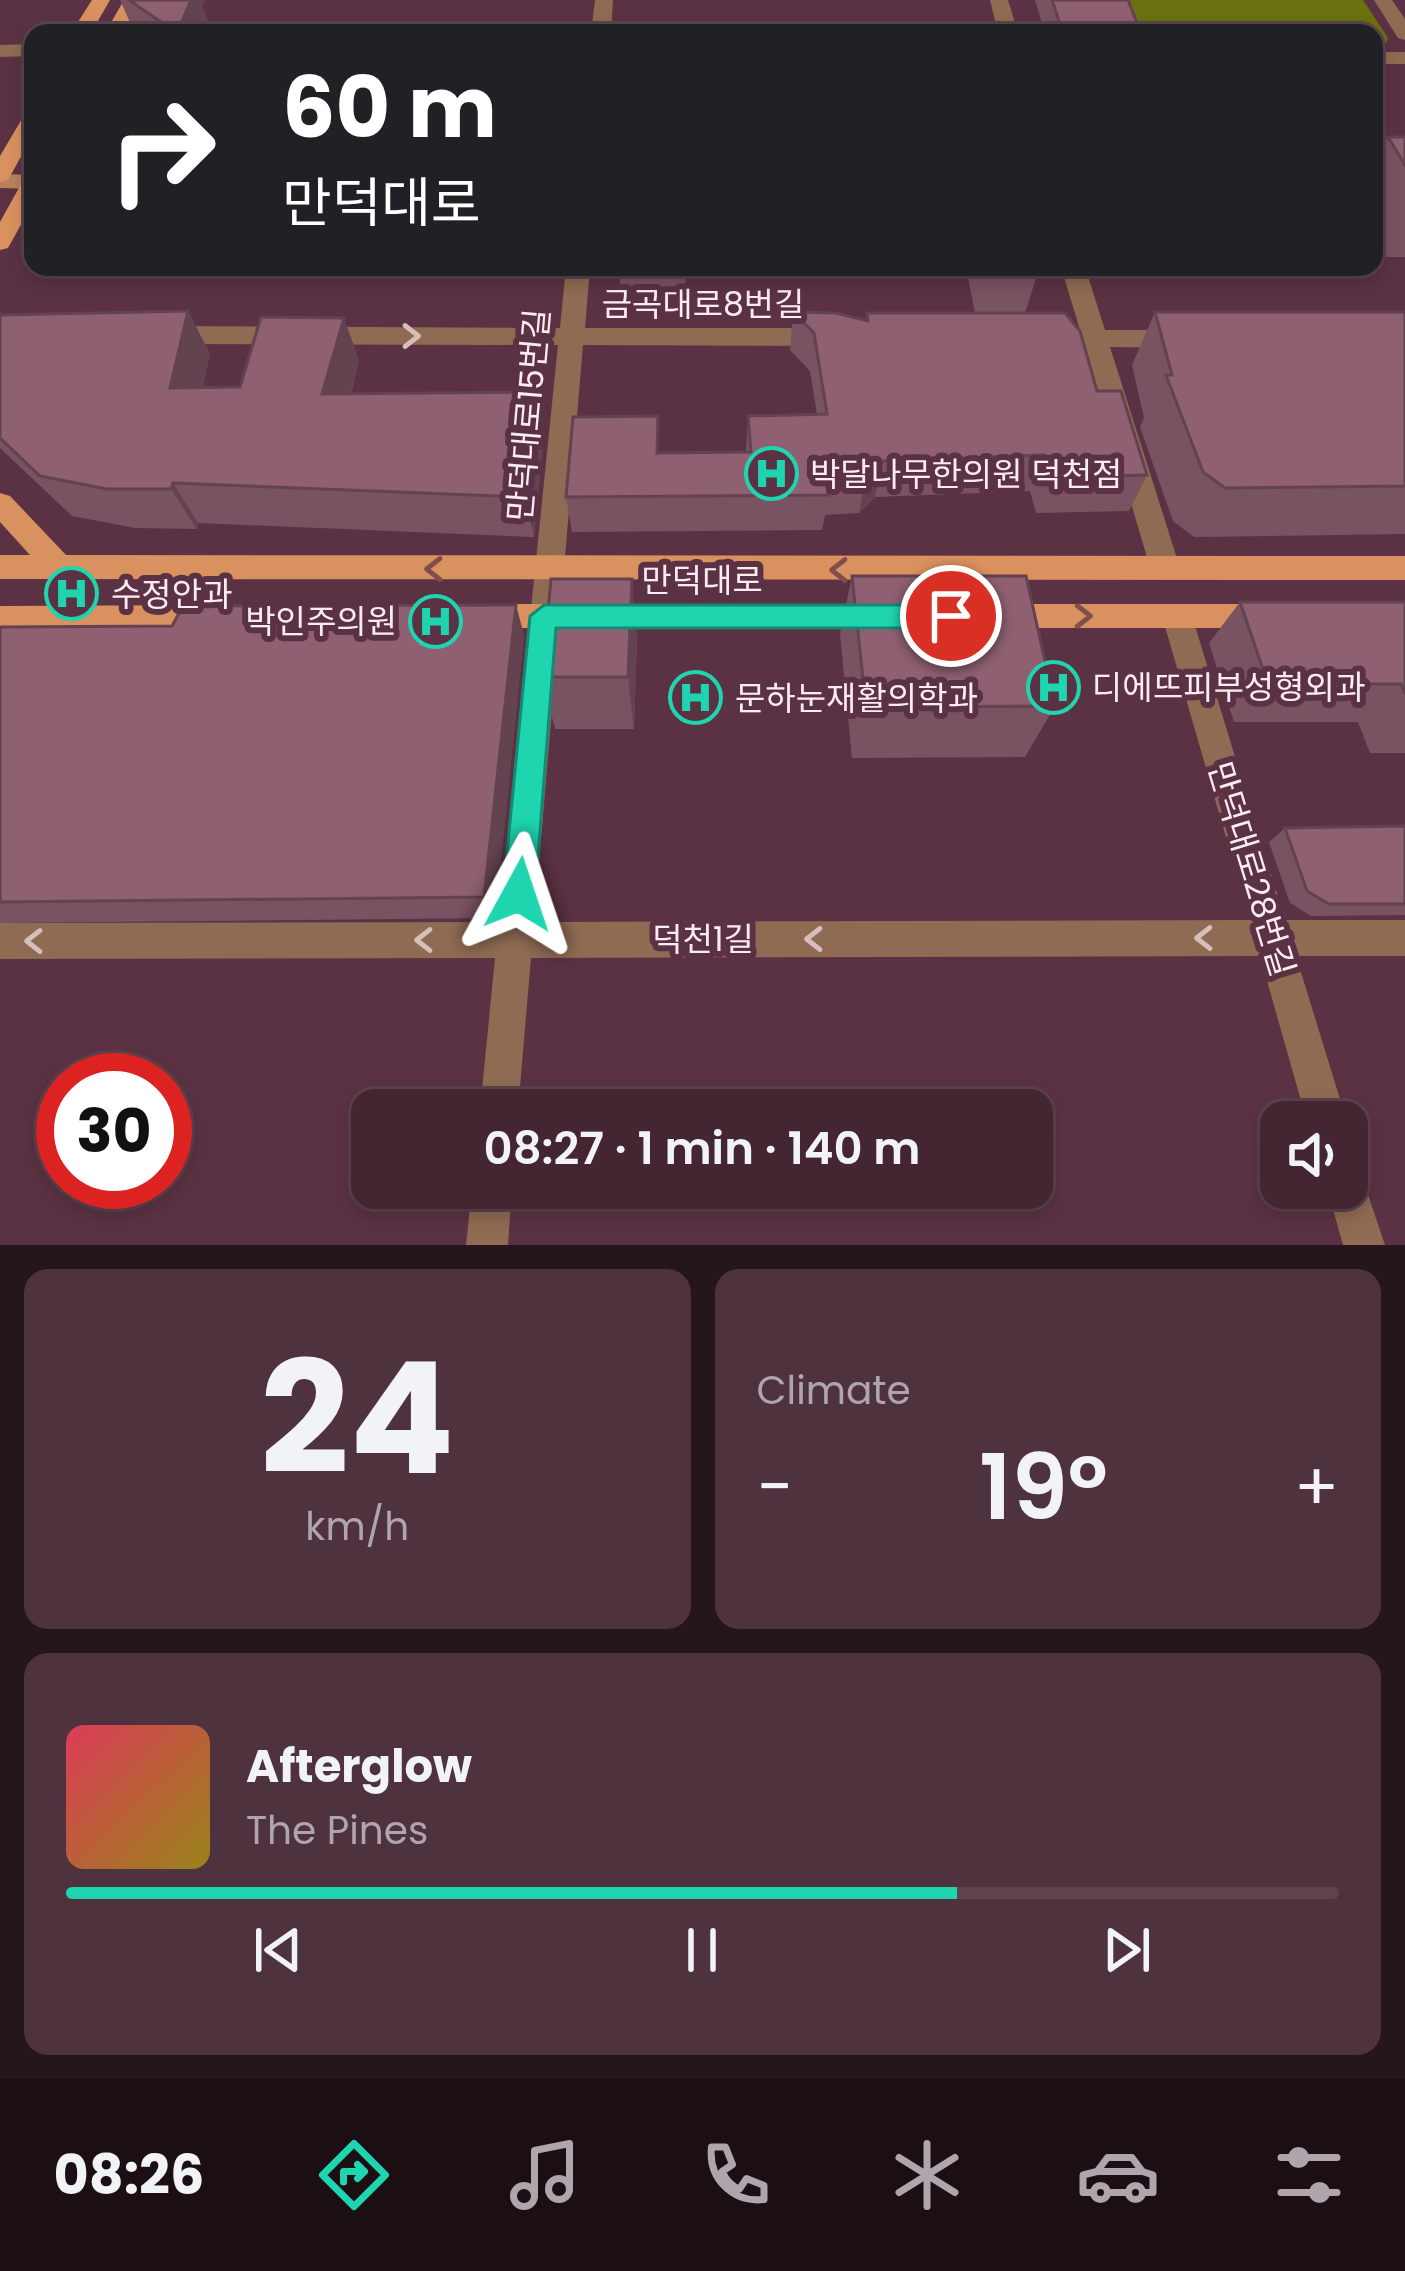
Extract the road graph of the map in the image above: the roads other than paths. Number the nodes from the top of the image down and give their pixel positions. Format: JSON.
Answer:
{"nodes":[{"id":1,"x":1383,"y":0,"type":"edge"},
{"id":2,"x":1405,"y":34,"type":"edge"},
{"id":3,"x":24,"y":133,"type":"edge"},
{"id":4,"x":0,"y":178,"type":"edge"},
{"id":5,"x":24,"y":199,"type":"edge"},
{"id":6,"x":0,"y":243,"type":"edge"},
{"id":7,"x":577,"y":276,"type":"edge"},
{"id":8,"x":1076,"y":276,"type":"edge"},
{"id":9,"x":142,"y":335,"type":"edge"},
{"id":10,"x":569,"y":336,"type":"junction"},
{"id":11,"x":856,"y":337,"type":"edge"},
{"id":12,"x":1022,"y":338,"type":"edge"},
{"id":13,"x":1094,"y":338,"type":"junction"},
{"id":14,"x":1214,"y":339,"type":"edge"},
{"id":15,"x":0,"y":504,"type":"edge"},
{"id":16,"x":0,"y":567,"type":"edge"},
{"id":17,"x":60,"y":568,"type":"junction"},
{"id":18,"x":1405,"y":568,"type":"edge"},
{"id":19,"x":551,"y":569,"type":"junction"},
{"id":20,"x":1166,"y":571,"type":"junction"},
{"id":21,"x":448,"y":616,"type":"edge"},
{"id":22,"x":544,"y":616,"type":"junction"},
{"id":23,"x":919,"y":616,"type":"edge"},
{"id":24,"x":966,"y":616,"type":"edge"},
{"id":25,"x":1177,"y":616,"type":"junction"},
{"id":26,"x":1291,"y":616,"type":"edge"},
{"id":27,"x":257,"y":617,"type":"edge"},
{"id":28,"x":41,"y":618,"type":"junction"},
{"id":29,"x":0,"y":619,"type":"edge"},
{"id":30,"x":0,"y":638,"type":"edge"},
{"id":31,"x":1272,"y":938,"type":"junction"},
{"id":32,"x":1405,"y":938,"type":"edge"},
{"id":33,"x":514,"y":940,"type":"junction"},
{"id":34,"x":0,"y":941,"type":"edge"},
{"id":35,"x":501,"y":1089,"type":"edge"},
{"id":36,"x":1321,"y":1101,"type":"edge"},
{"id":37,"x":490,"y":1209,"type":"edge"},
{"id":38,"x":1353,"y":1209,"type":"edge"},
{"id":39,"x":487,"y":1245,"type":"edge"},
{"id":40,"x":1364,"y":1245,"type":"edge"}],
"edges":[{"from":1,"to":2,"type":"street"},
{"from":3,"to":4,"type":"main road"},
{"from":5,"to":6,"type":"main road"},
{"from":7,"to":10,"type":"street","name":"만덕대로15번길"},
{"from":8,"to":13,"type":"street"},
{"from":9,"to":10,"type":"street","name":"금곡대로8번길","one_way":true},
{"from":10,"to":11,"type":"street","name":"금곡대로8번길"},
{"from":10,"to":19,"type":"street","name":"만덕대로15번길"},
{"from":12,"to":13,"type":"street"},
{"from":13,"to":14,"type":"street"},
{"from":13,"to":20,"type":"street"},
{"from":15,"to":17,"type":"main road"},
{"from":16,"to":17,"type":"main road","name":"만덕대로"},
{"from":19,"to":17,"type":"main road","name":"만덕대로","one_way":true},
{"from":18,"to":20,"type":"main road","name":"만덕대로"},
{"from":20,"to":19,"type":"main road","name":"만덕대로","one_way":true},
{"from":19,"to":22,"type":"street","name":"만덕대로15번길"},
{"from":21,"to":22,"type":"main road","name":"만덕대로"},
{"from":22,"to":23,"type":"main road","name":"만덕대로"},
{"from":22,"to":33,"type":"street","name":"만덕대로15번길"},
{"from":24,"to":25,"type":"main road","one_way":true},
{"from":25,"to":26,"type":"main road"},
{"from":25,"to":31,"type":"street","name":"만덕대로28번길"},
{"from":27,"to":28,"type":"main road"},
{"from":28,"to":29,"type":"main road"},
{"from":28,"to":30,"type":"street"},
{"from":31,"to":32,"type":"street","name":"덕천1길"},
{"from":31,"to":33,"type":"street","name":"덕천1길","one_way":true},
{"from":31,"to":36,"type":"street","name":"만덕대로28번길"},
{"from":33,"to":34,"type":"street","name":"덕천1길","one_way":true},
{"from":33,"to":35,"type":"street","name":"만덕대로15번길"},
{"from":37,"to":39,"type":"street"},
{"from":38,"to":40,"type":"street"}]}
